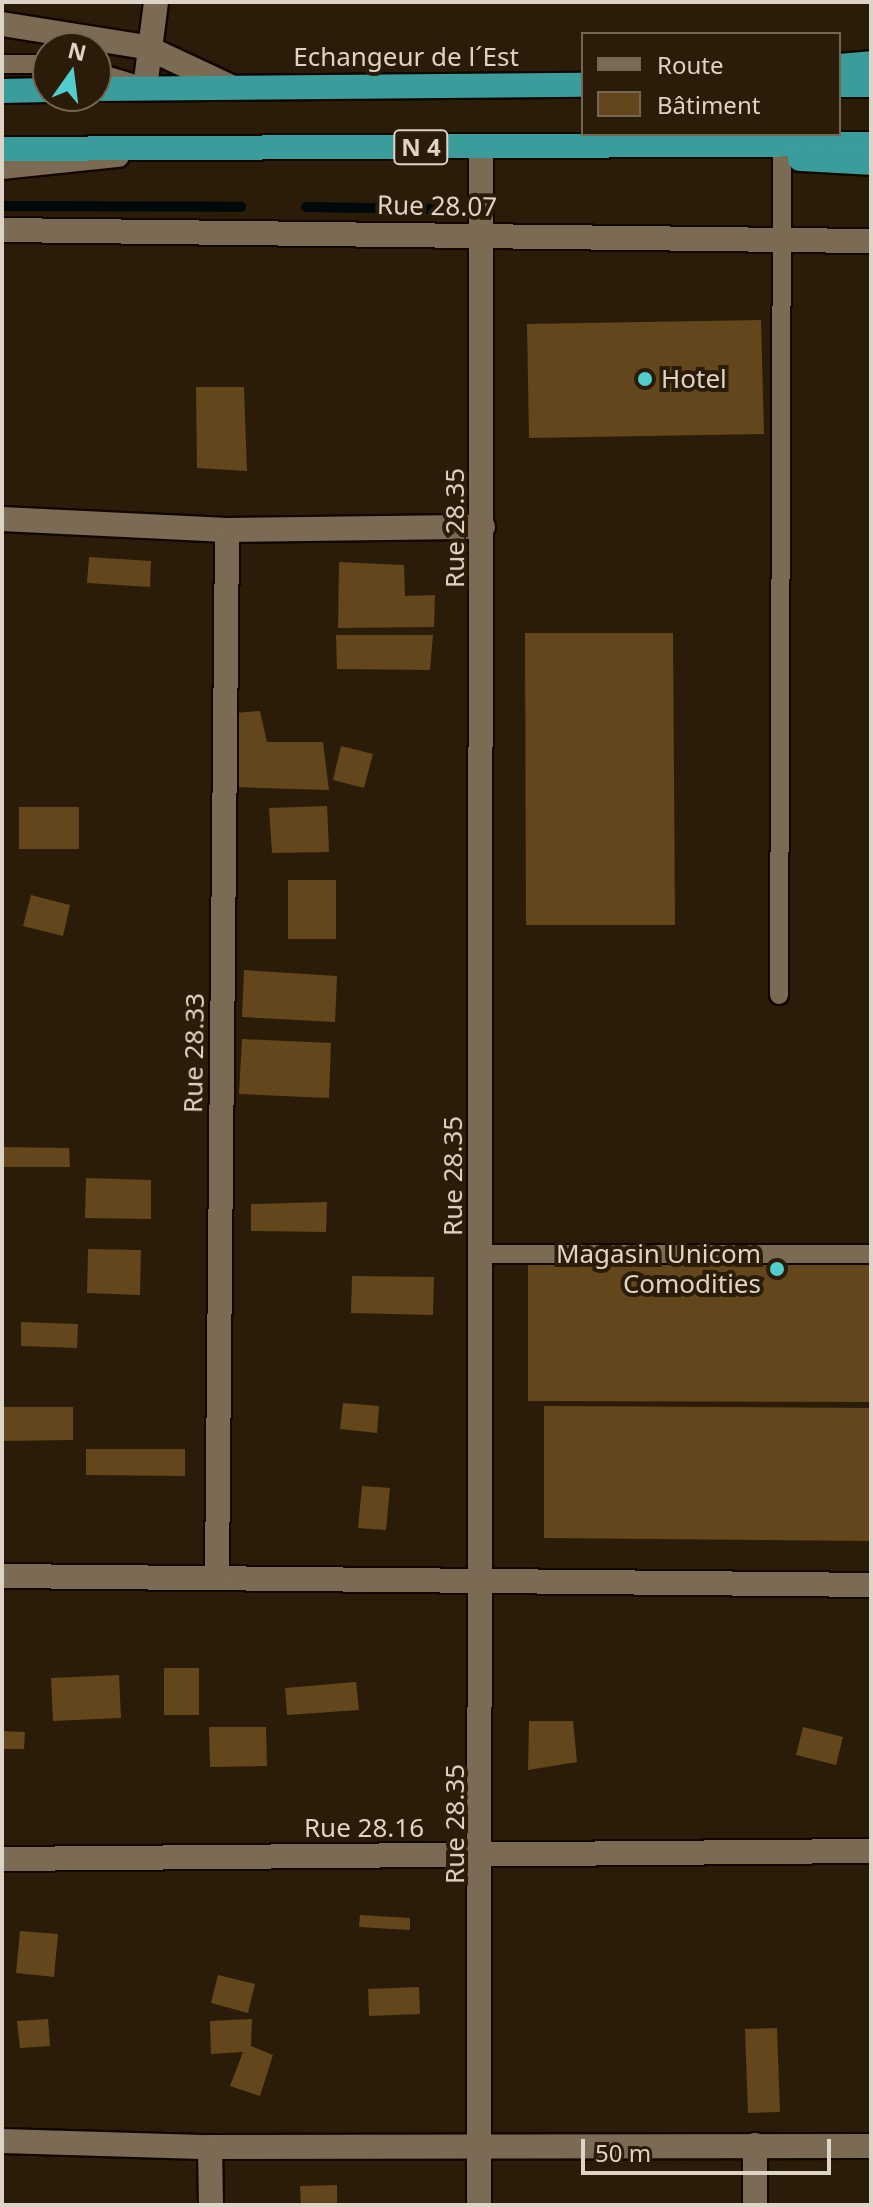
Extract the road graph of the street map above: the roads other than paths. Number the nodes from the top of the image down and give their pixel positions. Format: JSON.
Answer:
{"nodes":[{"id":1,"x":156,"y":2,"type":"edge"},
{"id":2,"x":2,"y":24,"type":"edge"},
{"id":3,"x":146,"y":47,"type":"junction"},
{"id":4,"x":871,"y":63,"type":"edge"},
{"id":5,"x":2,"y":64,"type":"edge"},
{"id":6,"x":32,"y":64,"type":"edge"},
{"id":7,"x":841,"y":66,"type":"edge"},
{"id":8,"x":112,"y":77,"type":"edge"},
{"id":9,"x":581,"y":85,"type":"edge"},
{"id":10,"x":841,"y":85,"type":"edge"},
{"id":11,"x":871,"y":85,"type":"edge"},
{"id":12,"x":229,"y":86,"type":"junction"},
{"id":13,"x":145,"y":88,"type":"junction"},
{"id":14,"x":112,"y":89,"type":"edge"},
{"id":15,"x":32,"y":90,"type":"edge"},
{"id":16,"x":2,"y":91,"type":"edge"},
{"id":17,"x":646,"y":143,"type":"junction"},
{"id":18,"x":871,"y":144,"type":"edge"},
{"id":19,"x":481,"y":146,"type":"junction"},
{"id":20,"x":2,"y":149,"type":"edge"},
{"id":21,"x":195,"y":150,"type":"junction"},
{"id":22,"x":782,"y":157,"type":"junction"},
{"id":23,"x":871,"y":163,"type":"edge"},
{"id":24,"x":2,"y":170,"type":"edge"},
{"id":25,"x":2,"y":230,"type":"edge"},
{"id":26,"x":483,"y":234,"type":"junction"},
{"id":27,"x":786,"y":239,"type":"junction"},
{"id":28,"x":871,"y":241,"type":"edge"},
{"id":29,"x":2,"y":519,"type":"edge"},
{"id":30,"x":483,"y":527,"type":"junction"},
{"id":31,"x":227,"y":530,"type":"junction"},
{"id":32,"x":779,"y":995,"type":"dead end"},
{"id":33,"x":481,"y":1254,"type":"junction"},
{"id":34,"x":871,"y":1254,"type":"edge"},
{"id":35,"x":2,"y":1576,"type":"edge"},
{"id":36,"x":217,"y":1576,"type":"junction"},
{"id":37,"x":483,"y":1578,"type":"junction"},
{"id":38,"x":871,"y":1585,"type":"edge"},
{"id":39,"x":871,"y":1851,"type":"edge"},
{"id":40,"x":484,"y":1856,"type":"junction"},
{"id":41,"x":2,"y":1859,"type":"edge"},
{"id":42,"x":2,"y":2141,"type":"edge"},
{"id":43,"x":755,"y":2145,"type":"junction"},
{"id":44,"x":480,"y":2146,"type":"junction"},
{"id":45,"x":871,"y":2146,"type":"edge"},
{"id":46,"x":210,"y":2147,"type":"junction"},
{"id":47,"x":211,"y":2205,"type":"edge"},
{"id":48,"x":479,"y":2205,"type":"edge"},
{"id":49,"x":755,"y":2205,"type":"edge"}],
"edges":[{"from":1,"to":3,"type":"street"},
{"from":2,"to":3,"type":"street"},
{"from":3,"to":12,"type":"street"},
{"from":3,"to":13,"type":"street"},
{"from":4,"to":7,"type":"highway"},
{"from":5,"to":6,"type":"lane"},
{"from":8,"to":13,"type":"lane"},
{"from":9,"to":12,"type":"highway","name":"Echangeur de l´Est"},
{"from":10,"to":11,"type":"highway"},
{"from":12,"to":13,"type":"highway","name":"Echangeur de l´Est"},
{"from":13,"to":14,"type":"highway","name":"Echangeur de l´Est"},
{"from":15,"to":16,"type":"highway"},
{"from":17,"to":18,"type":"highway","number":"N 4"},
{"from":17,"to":19,"type":"highway","number":"N 4"},
{"from":17,"to":22,"type":"highway"},
{"from":19,"to":21,"type":"highway","number":"N 4"},
{"from":19,"to":26,"type":"street","name":"Rue 28.35"},
{"from":20,"to":21,"type":"highway","number":"N 4"},
{"from":21,"to":24,"type":"lane"},
{"from":22,"to":23,"type":"highway"},
{"from":22,"to":27,"type":"lane"},
{"from":25,"to":26,"type":"street","name":"Rue 28.07"},
{"from":26,"to":27,"type":"street","name":"Rue 28.07"},
{"from":26,"to":30,"type":"street","name":"Rue 28.35"},
{"from":27,"to":28,"type":"street","name":"Rue 28.07"},
{"from":27,"to":32,"type":"lane"},
{"from":29,"to":31,"type":"street"},
{"from":30,"to":31,"type":"street"},
{"from":30,"to":33,"type":"street","name":"Rue 28.35"},
{"from":31,"to":36,"type":"street","name":"Rue 28.33"},
{"from":33,"to":34,"type":"lane"},
{"from":33,"to":37,"type":"street","name":"Rue 28.35"},
{"from":35,"to":36,"type":"street"},
{"from":36,"to":37,"type":"street"},
{"from":37,"to":38,"type":"street"},
{"from":37,"to":40,"type":"street","name":"Rue 28.35"},
{"from":39,"to":40,"type":"street","name":"Rue 28.16"},
{"from":40,"to":41,"type":"street","name":"Rue 28.16"},
{"from":40,"to":44,"type":"street","name":"Rue 28.35"},
{"from":42,"to":46,"type":"street"},
{"from":43,"to":44,"type":"street"},
{"from":43,"to":45,"type":"street"},
{"from":43,"to":49,"type":"street"},
{"from":44,"to":46,"type":"street"},
{"from":44,"to":48,"type":"street","name":"Rue 28.35"},
{"from":46,"to":47,"type":"street"}]}
